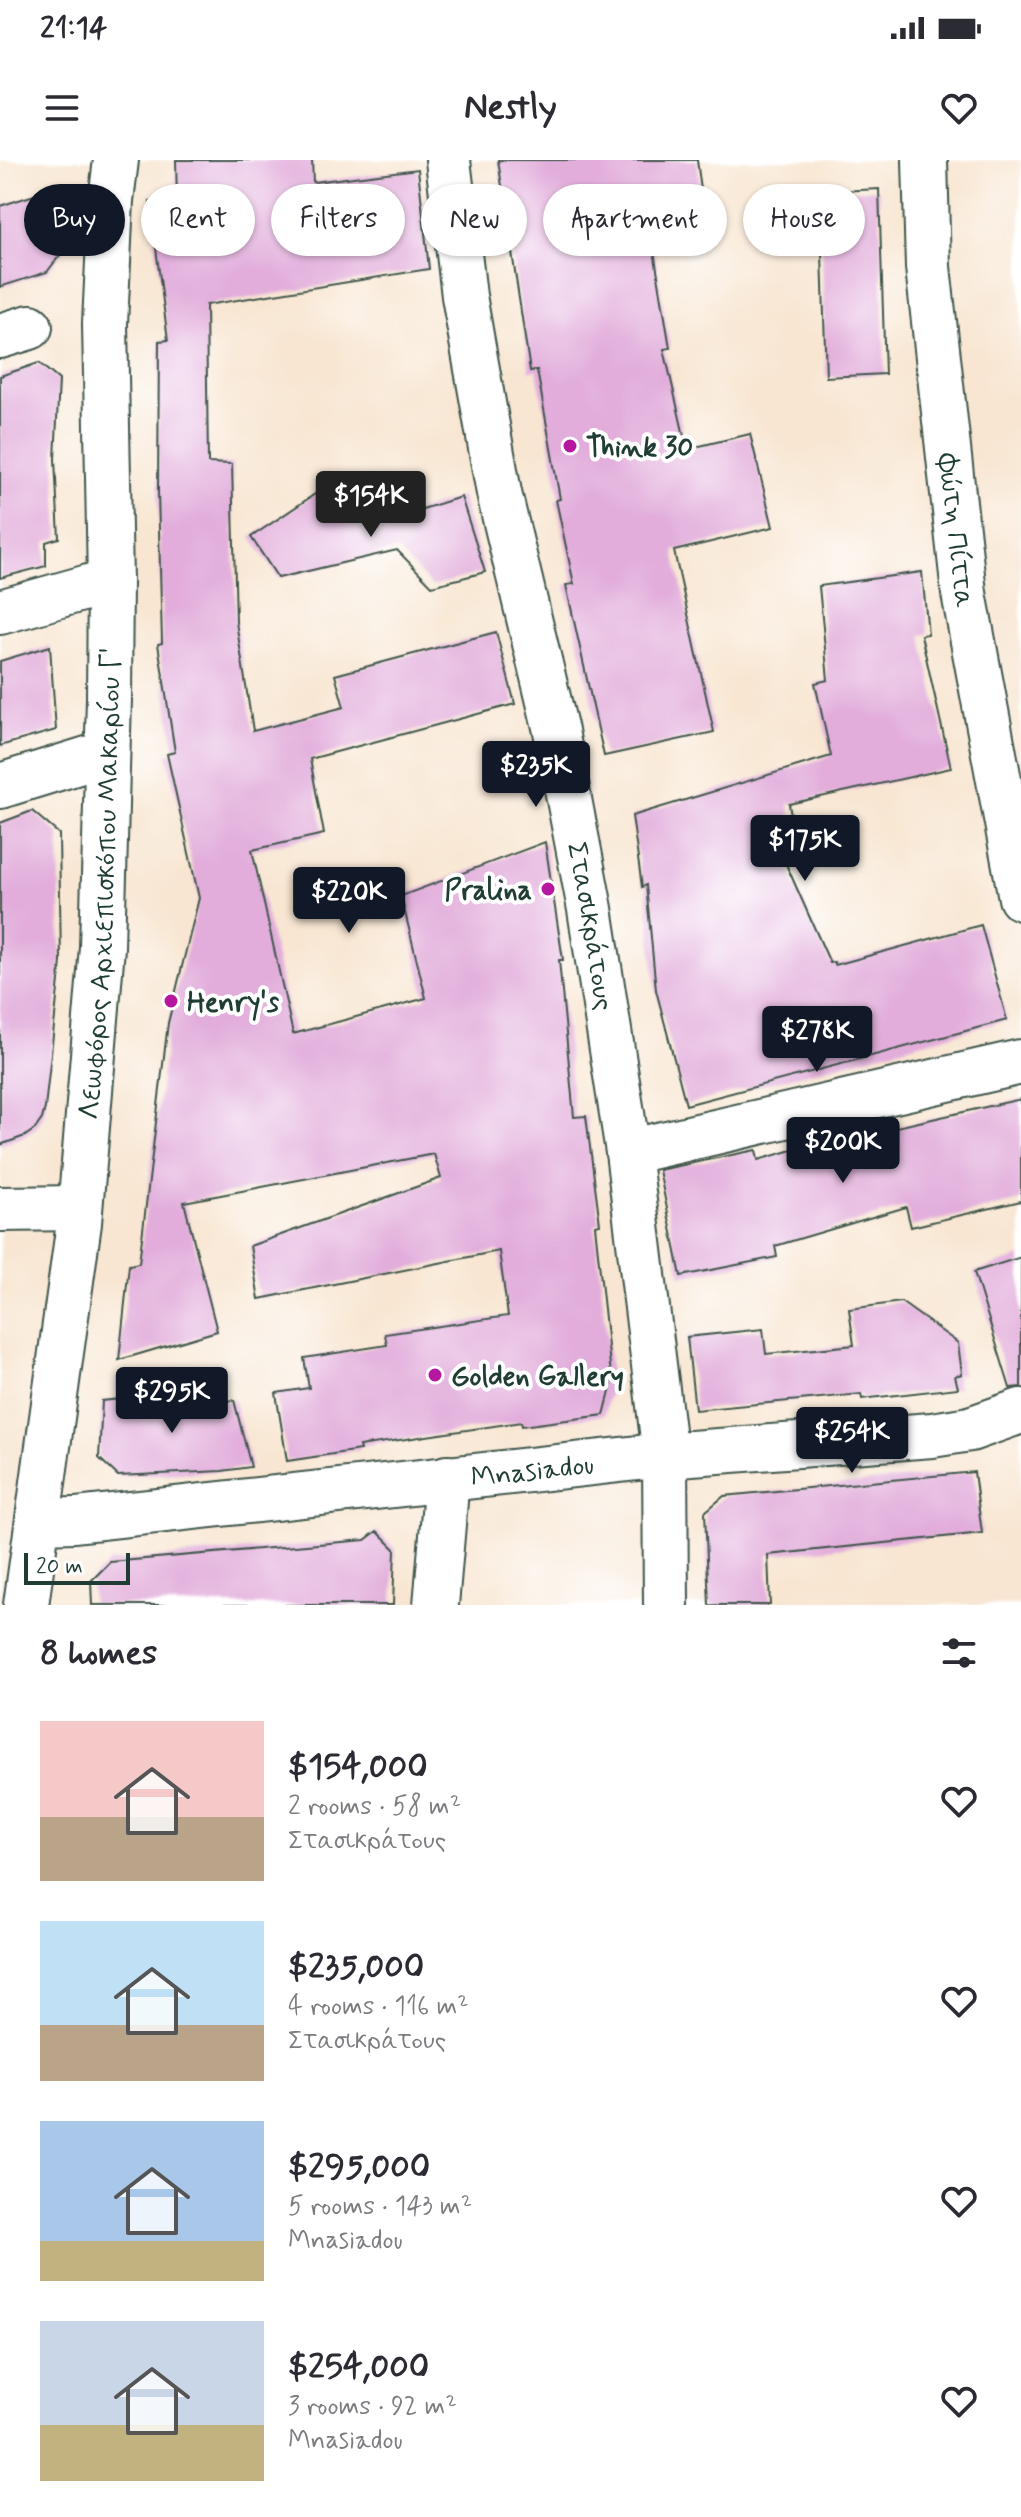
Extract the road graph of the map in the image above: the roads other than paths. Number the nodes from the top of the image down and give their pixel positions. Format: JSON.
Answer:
{"nodes":[{"id":1,"x":116,"y":160,"type":"edge"},
{"id":2,"x":448,"y":160,"type":"edge"},
{"id":3,"x":925,"y":160,"type":"edge"},
{"id":4,"x":110,"y":581,"type":"junction"},
{"id":5,"x":0,"y":612,"type":"edge"},
{"id":6,"x":107,"y":753,"type":"junction"},
{"id":7,"x":0,"y":786,"type":"edge"},
{"id":8,"x":1021,"y":898,"type":"edge"},
{"id":9,"x":1021,"y":1062,"type":"edge"},
{"id":10,"x":628,"y":1152,"type":"junction"},
{"id":11,"x":80,"y":1208,"type":"junction"},
{"id":12,"x":0,"y":1209,"type":"edge"},
{"id":13,"x":1021,"y":1411,"type":"edge"},
{"id":14,"x":665,"y":1455,"type":"junction"},
{"id":15,"x":447,"y":1478,"type":"junction"},
{"id":16,"x":39,"y":1521,"type":"junction"},
{"id":17,"x":26,"y":1605,"type":"edge"},
{"id":18,"x":436,"y":1605,"type":"edge"},
{"id":19,"x":666,"y":1605,"type":"edge"}],
"edges":[{"from":1,"to":4,"type":"street","name":"Λεωφόρος Αρχιεπισκόπου Μακαρίου Γ'"},
{"from":2,"to":10,"type":"street","name":"Στασικράτους"},
{"from":3,"to":8,"type":"street","name":"Φώτη Πίττα"},
{"from":4,"to":5,"type":"street"},
{"from":4,"to":6,"type":"street","name":"Λεωφόρος Αρχιεπισκόπου Μακαρίου Γ'"},
{"from":6,"to":7,"type":"street"},
{"from":6,"to":11,"type":"street","name":"Λεωφόρος Αρχιεπισκόπου Μακαρίου Γ'"},
{"from":9,"to":10,"type":"street"},
{"from":10,"to":14,"type":"street","name":"Στασικράτους"},
{"from":11,"to":12,"type":"street"},
{"from":11,"to":16,"type":"street","name":"Λεωφόρος Αρχιεπισκόπου Μακαρίου Γ'"},
{"from":13,"to":14,"type":"street","name":"Mnasiadou"},
{"from":14,"to":15,"type":"street","name":"Mnasiadou"},
{"from":14,"to":19,"type":"street","name":"Στασικράτους"},
{"from":15,"to":16,"type":"street","name":"Mnasiadou"},
{"from":15,"to":18,"type":"street"},
{"from":16,"to":17,"type":"street","name":"Λεωφόρος Αρχιεπισκόπου Μακαρίου Γ'"}]}
